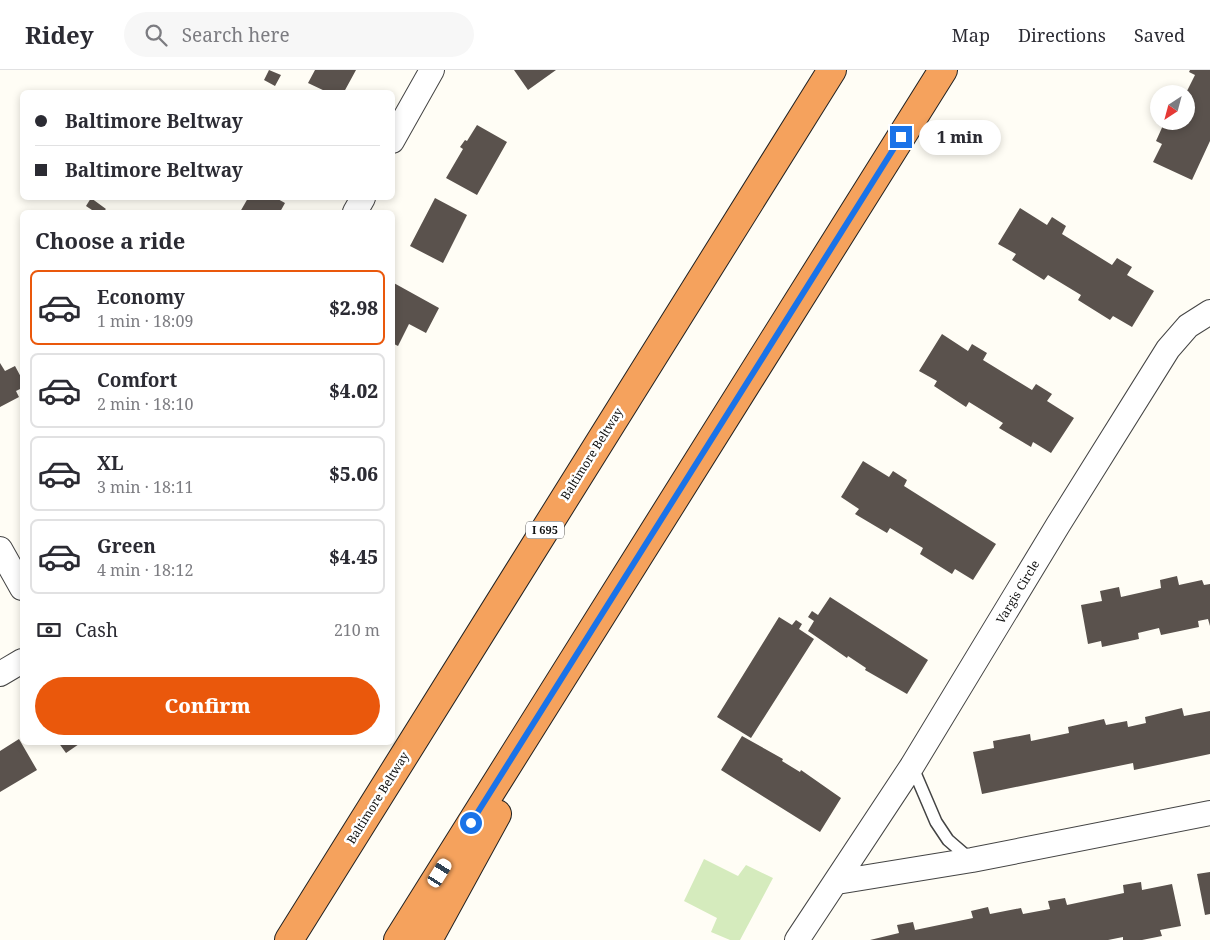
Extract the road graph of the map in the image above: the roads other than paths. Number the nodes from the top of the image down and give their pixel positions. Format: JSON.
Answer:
{"nodes":[{"id":1,"x":432,"y":70,"type":"edge"},
{"id":2,"x":832,"y":70,"type":"edge"},
{"id":3,"x":943,"y":70,"type":"edge"},
{"id":4,"x":395,"y":136,"type":"edge"},
{"id":5,"x":1210,"y":312,"type":"edge"},
{"id":6,"x":0,"y":549,"type":"edge"},
{"id":7,"x":638,"y":556,"type":"junction"},
{"id":8,"x":20,"y":584,"type":"edge"},
{"id":9,"x":20,"y":661,"type":"edge"},
{"id":10,"x":0,"y":674,"type":"edge"},
{"id":11,"x":442,"y":695,"type":"junction"},
{"id":12,"x":912,"y":766,"type":"junction"},
{"id":13,"x":1210,"y":813,"type":"edge"},
{"id":14,"x":972,"y":860,"type":"junction"},
{"id":15,"x":838,"y":882,"type":"junction"},
{"id":16,"x":272,"y":940,"type":"edge"},
{"id":17,"x":290,"y":940,"type":"edge"},
{"id":18,"x":398,"y":940,"type":"edge"},
{"id":19,"x":428,"y":940,"type":"edge"},
{"id":20,"x":797,"y":940,"type":"edge"}],
"edges":[{"from":1,"to":4,"type":"street"},
{"from":2,"to":11,"type":"highway","name":"Baltimore Beltway","number":"I 695"},
{"from":3,"to":7,"type":"highway"},
{"from":5,"to":12,"type":"street","name":"Vargis Circle"},
{"from":6,"to":8,"type":"street"},
{"from":7,"to":18,"type":"highway"},
{"from":7,"to":19,"type":"highway"},
{"from":9,"to":10,"type":"street"},
{"from":11,"to":16,"type":"highway"},
{"from":11,"to":17,"type":"highway","name":"Baltimore Beltway","number":"I 695"},
{"from":12,"to":14,"type":"lane"},
{"from":12,"to":15,"type":"street","name":"Vargis Circle"},
{"from":13,"to":14,"type":"street"},
{"from":14,"to":15,"type":"street"},
{"from":15,"to":20,"type":"street","name":"Vargis Circle"}]}
